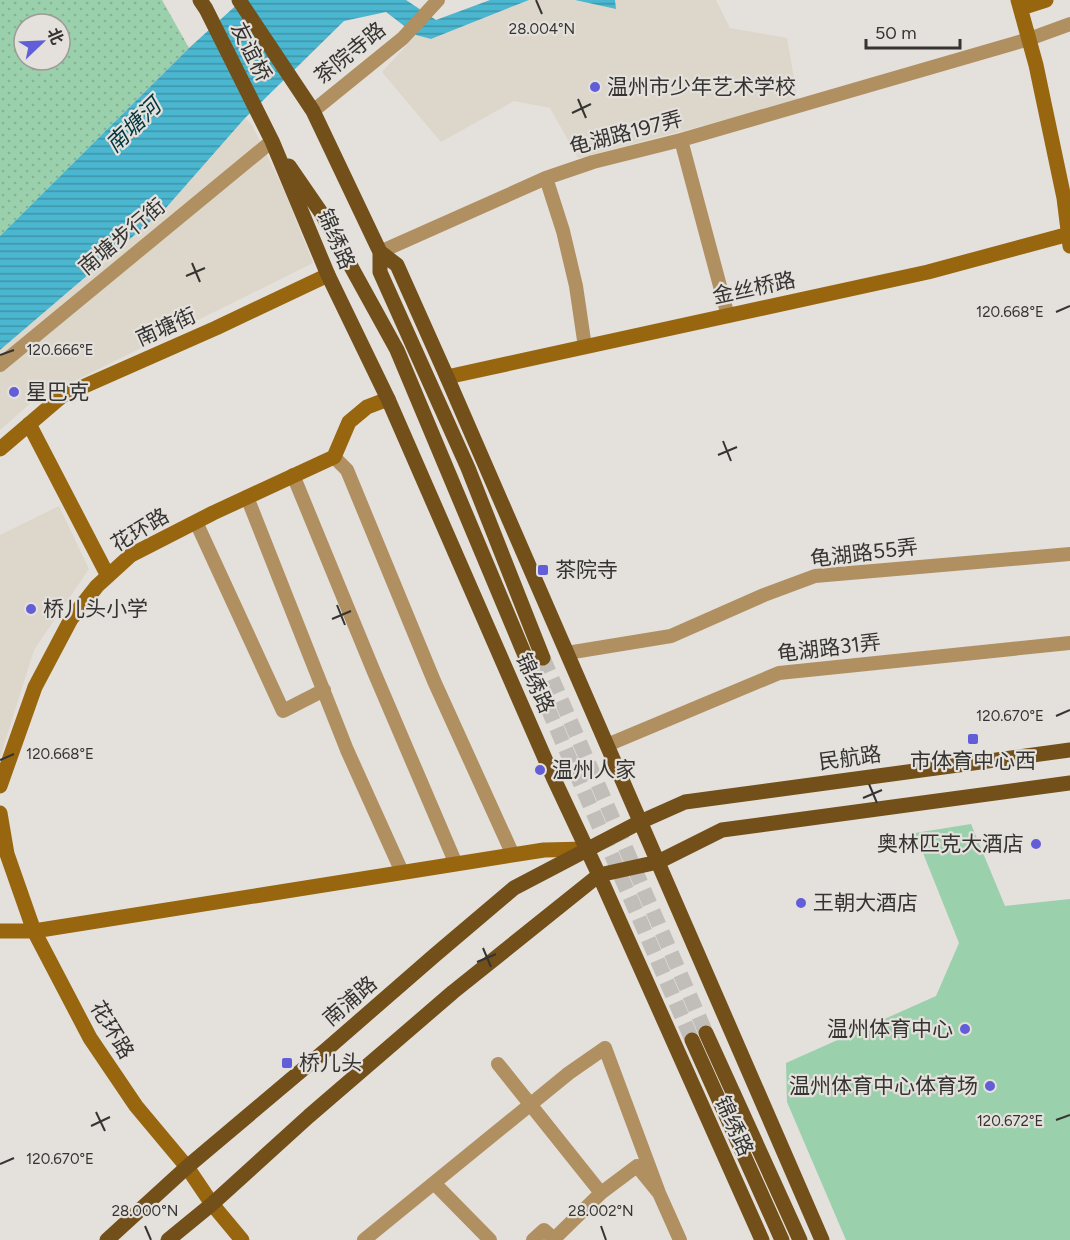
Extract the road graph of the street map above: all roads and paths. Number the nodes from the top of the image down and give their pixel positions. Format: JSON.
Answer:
{"nodes":[{"id":1,"x":239,"y":0,"type":"edge"},
{"id":2,"x":438,"y":0,"type":"edge"},
{"id":3,"x":1046,"y":0,"type":"edge"},
{"id":4,"x":1019,"y":4,"type":"edge"},
{"id":5,"x":203,"y":5,"type":"edge"},
{"id":6,"x":1070,"y":24,"type":"edge"},
{"id":7,"x":1029,"y":39,"type":"junction"},
{"id":8,"x":295,"y":84,"type":"joint"},
{"id":9,"x":313,"y":111,"type":"junction"},
{"id":10,"x":258,"y":113,"type":"joint"},
{"id":11,"x":681,"y":140,"type":"junction"},
{"id":12,"x":272,"y":141,"type":"junction"},
{"id":13,"x":546,"y":178,"type":"junction"},
{"id":14,"x":1069,"y":240,"type":"edge"},
{"id":15,"x":380,"y":252,"type":"junction"},
{"id":16,"x":328,"y":275,"type":"junction"},
{"id":17,"x":728,"y":316,"type":"junction"},
{"id":18,"x":585,"y":347,"type":"junction"},
{"id":19,"x":0,"y":365,"type":"edge"},
{"id":20,"x":447,"y":377,"type":"junction"},
{"id":21,"x":388,"y":399,"type":"junction"},
{"id":22,"x":29,"y":424,"type":"junction"},
{"id":23,"x":0,"y":449,"type":"edge"},
{"id":24,"x":334,"y":457,"type":"junction"},
{"id":25,"x":293,"y":475,"type":"junction"},
{"id":26,"x":247,"y":497,"type":"junction"},
{"id":27,"x":196,"y":522,"type":"junction"},
{"id":28,"x":1070,"y":554,"type":"edge"},
{"id":29,"x":108,"y":576,"type":"junction"},
{"id":30,"x":1070,"y":643,"type":"edge"},
{"id":31,"x":567,"y":653,"type":"junction"},
{"id":32,"x":324,"y":690,"type":"junction"},
{"id":33,"x":607,"y":745,"type":"junction"},
{"id":34,"x":1070,"y":750,"type":"edge"},
{"id":35,"x":1070,"y":783,"type":"edge"},
{"id":36,"x":0,"y":786,"type":"edge"},
{"id":37,"x":0,"y":813,"type":"edge"},
{"id":38,"x":640,"y":822,"type":"junction"},
{"id":39,"x":587,"y":849,"type":"junction"},
{"id":40,"x":513,"y":855,"type":"junction"},
{"id":41,"x":657,"y":862,"type":"junction"},
{"id":42,"x":456,"y":864,"type":"junction"},
{"id":43,"x":402,"y":872,"type":"junction"},
{"id":44,"x":599,"y":875,"type":"junction"},
{"id":45,"x":34,"y":931,"type":"junction"},
{"id":46,"x":0,"y":932,"type":"edge"},
{"id":47,"x":498,"y":1064,"type":"dead end"},
{"id":48,"x":531,"y":1104,"type":"junction"},
{"id":49,"x":187,"y":1167,"type":"junction"},
{"id":50,"x":434,"y":1183,"type":"junction"},
{"id":51,"x":601,"y":1193,"type":"junction"},
{"id":52,"x":659,"y":1193,"type":"junction"},
{"id":53,"x":212,"y":1204,"type":"junction"},
{"id":54,"x":107,"y":1240,"type":"edge"},
{"id":55,"x":168,"y":1240,"type":"edge"},
{"id":56,"x":242,"y":1240,"type":"edge"},
{"id":57,"x":364,"y":1240,"type":"edge"},
{"id":58,"x":490,"y":1240,"type":"edge"},
{"id":59,"x":533,"y":1240,"type":"edge"},
{"id":60,"x":680,"y":1240,"type":"edge"},
{"id":61,"x":762,"y":1240,"type":"edge"},
{"id":62,"x":782,"y":1240,"type":"edge"},
{"id":63,"x":800,"y":1240,"type":"edge"},
{"id":64,"x":822,"y":1240,"type":"edge"}],
"edges":[{"from":1,"to":8,"type":"main road","name":"友谊桥"},
{"from":2,"to":9,"type":"street","name":"茶院寺路"},
{"from":3,"to":4,"type":"street"},
{"from":4,"to":7,"type":"street"},
{"from":5,"to":10,"type":"main road","name":"友谊桥"},
{"from":6,"to":7,"type":"street","name":"龟湖路197弄"},
{"from":7,"to":11,"type":"street","name":"龟湖路197弄"},
{"from":7,"to":14,"type":"street"},
{"from":8,"to":9,"type":"main road","name":"锦绣路"},
{"from":9,"to":15,"type":"main road","name":"锦绣路"},
{"from":10,"to":12,"type":"main road","name":"锦绣路"},
{"from":11,"to":13,"type":"street","name":"龟湖路197弄"},
{"from":11,"to":17,"type":"street"},
{"from":12,"to":15,"type":"main road","name":"锦绣路"},
{"from":12,"to":16,"type":"main road","name":"锦绣路"},
{"from":12,"to":19,"type":"street","name":"南塘步行街"},
{"from":13,"to":15,"type":"street","name":"龟湖路197弄"},
{"from":13,"to":18,"type":"street"},
{"from":14,"to":17,"type":"street","name":"金丝桥路"},
{"from":15,"to":20,"type":"main road","name":"锦绣路"},
{"from":16,"to":21,"type":"main road","name":"锦绣路"},
{"from":16,"to":22,"type":"street","name":"南塘街"},
{"from":17,"to":18,"type":"street","name":"金丝桥路"},
{"from":18,"to":20,"type":"street","name":"金丝桥路"},
{"from":20,"to":31,"type":"main road","name":"锦绣路"},
{"from":21,"to":24,"type":"street"},
{"from":21,"to":39,"type":"main road","name":"锦绣路"},
{"from":22,"to":23,"type":"street","name":"南塘街"},
{"from":22,"to":29,"type":"street"},
{"from":24,"to":25,"type":"street","name":"花环路"},
{"from":24,"to":40,"type":"street"},
{"from":25,"to":26,"type":"street","name":"花环路"},
{"from":25,"to":42,"type":"street"},
{"from":26,"to":27,"type":"street","name":"花环路"},
{"from":26,"to":32,"type":"street"},
{"from":27,"to":29,"type":"street","name":"花环路"},
{"from":27,"to":32,"type":"street"},
{"from":28,"to":31,"type":"street","name":"龟湖路55弄"},
{"from":29,"to":36,"type":"street","name":"花环路"},
{"from":30,"to":33,"type":"street","name":"龟湖路31弄"},
{"from":31,"to":33,"type":"main road","name":"锦绣路"},
{"from":32,"to":43,"type":"street"},
{"from":33,"to":38,"type":"main road","name":"锦绣路"},
{"from":34,"to":38,"type":"main road","name":"民航路"},
{"from":35,"to":41,"type":"main road"},
{"from":37,"to":45,"type":"street","name":"花环路"},
{"from":38,"to":39,"type":"main road","name":"南浦路"},
{"from":38,"to":41,"type":"main road","name":"锦绣路"},
{"from":39,"to":40,"type":"street"},
{"from":39,"to":44,"type":"main road","name":"锦绣路"},
{"from":39,"to":49,"type":"main road","name":"南浦路"},
{"from":40,"to":42,"type":"street"},
{"from":41,"to":44,"type":"main road"},
{"from":41,"to":64,"type":"main road","name":"锦绣路"},
{"from":42,"to":43,"type":"street"},
{"from":43,"to":45,"type":"street"},
{"from":44,"to":53,"type":"main road"},
{"from":44,"to":61,"type":"main road","name":"锦绣路"},
{"from":45,"to":46,"type":"street"},
{"from":45,"to":49,"type":"street","name":"花环路"},
{"from":47,"to":48,"type":"street"},
{"from":48,"to":50,"type":"street"},
{"from":48,"to":51,"type":"street"},
{"from":48,"to":52,"type":"street"},
{"from":49,"to":53,"type":"street","name":"花环路"},
{"from":49,"to":54,"type":"main road","name":"南浦路"},
{"from":50,"to":57,"type":"street"},
{"from":50,"to":58,"type":"street"},
{"from":51,"to":52,"type":"street"},
{"from":51,"to":59,"type":"street"},
{"from":52,"to":60,"type":"street"},
{"from":53,"to":55,"type":"main road"},
{"from":53,"to":56,"type":"street","name":"花环路"},
{"from":62,"to":63,"type":"main road","name":"锦绣路"}]}
